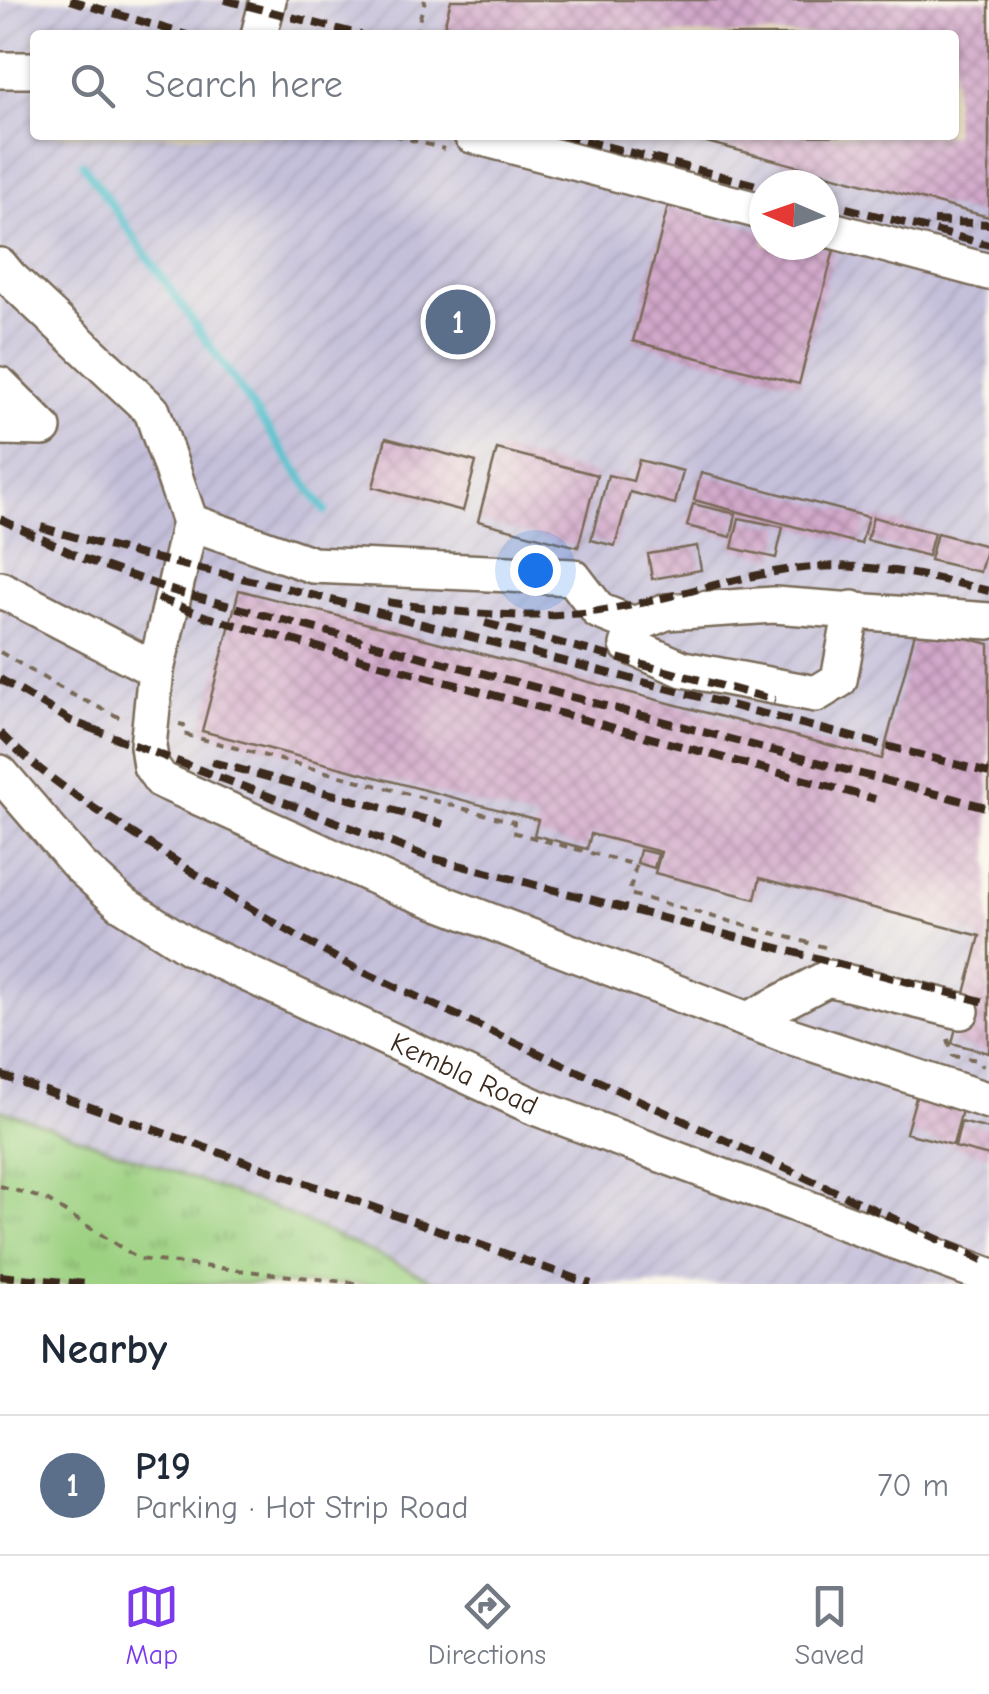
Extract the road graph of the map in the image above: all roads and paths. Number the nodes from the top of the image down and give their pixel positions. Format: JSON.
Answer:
{"nodes":[{"id":1,"x":268,"y":0,"type":"edge"},
{"id":2,"x":425,"y":0,"type":"edge"},
{"id":3,"x":260,"y":30,"type":"edge"},
{"id":4,"x":416,"y":30,"type":"edge"},
{"id":5,"x":0,"y":70,"type":"edge"},
{"id":6,"x":30,"y":70,"type":"edge"},
{"id":7,"x":491,"y":140,"type":"edge"},
{"id":8,"x":749,"y":208,"type":"edge"},
{"id":9,"x":839,"y":232,"type":"edge"},
{"id":10,"x":0,"y":266,"type":"edge"},
{"id":11,"x":989,"y":272,"type":"edge"},
{"id":12,"x":0,"y":385,"type":"edge"},
{"id":13,"x":0,"y":427,"type":"edge"},
{"id":14,"x":190,"y":522,"type":"junction"},
{"id":15,"x":0,"y":589,"type":"edge"},
{"id":16,"x":852,"y":610,"type":"junction"},
{"id":17,"x":989,"y":620,"type":"edge"},
{"id":18,"x":634,"y":625,"type":"junction"},
{"id":19,"x":0,"y":652,"type":"edge"},
{"id":20,"x":156,"y":670,"type":"junction"},
{"id":21,"x":151,"y":718,"type":"junction"},
{"id":22,"x":0,"y":773,"type":"edge"},
{"id":23,"x":836,"y":950,"type":"dead end"},
{"id":24,"x":954,"y":1009,"type":"joint"},
{"id":25,"x":748,"y":1020,"type":"junction"},
{"id":26,"x":989,"y":1073,"type":"edge"},
{"id":27,"x":989,"y":1101,"type":"edge"},
{"id":28,"x":0,"y":1186,"type":"edge"},
{"id":29,"x":989,"y":1276,"type":"edge"},
{"id":30,"x":363,"y":1284,"type":"edge"}],
"edges":[{"from":1,"to":3,"type":"street"},
{"from":2,"to":4,"type":"path"},
{"from":5,"to":6,"type":"street"},
{"from":7,"to":8,"type":"street"},
{"from":9,"to":11,"type":"street"},
{"from":10,"to":14,"type":"street"},
{"from":12,"to":13,"type":"street"},
{"from":14,"to":18,"type":"street"},
{"from":14,"to":20,"type":"street"},
{"from":15,"to":20,"type":"street"},
{"from":16,"to":17,"type":"street"},
{"from":16,"to":18,"type":"street"},
{"from":16,"to":18,"type":"street"},
{"from":19,"to":21,"type":"path"},
{"from":20,"to":21,"type":"street"},
{"from":21,"to":23,"type":"path"},
{"from":21,"to":25,"type":"street"},
{"from":22,"to":29,"type":"street","name":"Kembla Road"},
{"from":24,"to":25,"type":"street"},
{"from":24,"to":26,"type":"path"},
{"from":25,"to":27,"type":"street"},
{"from":28,"to":30,"type":"path"}]}
